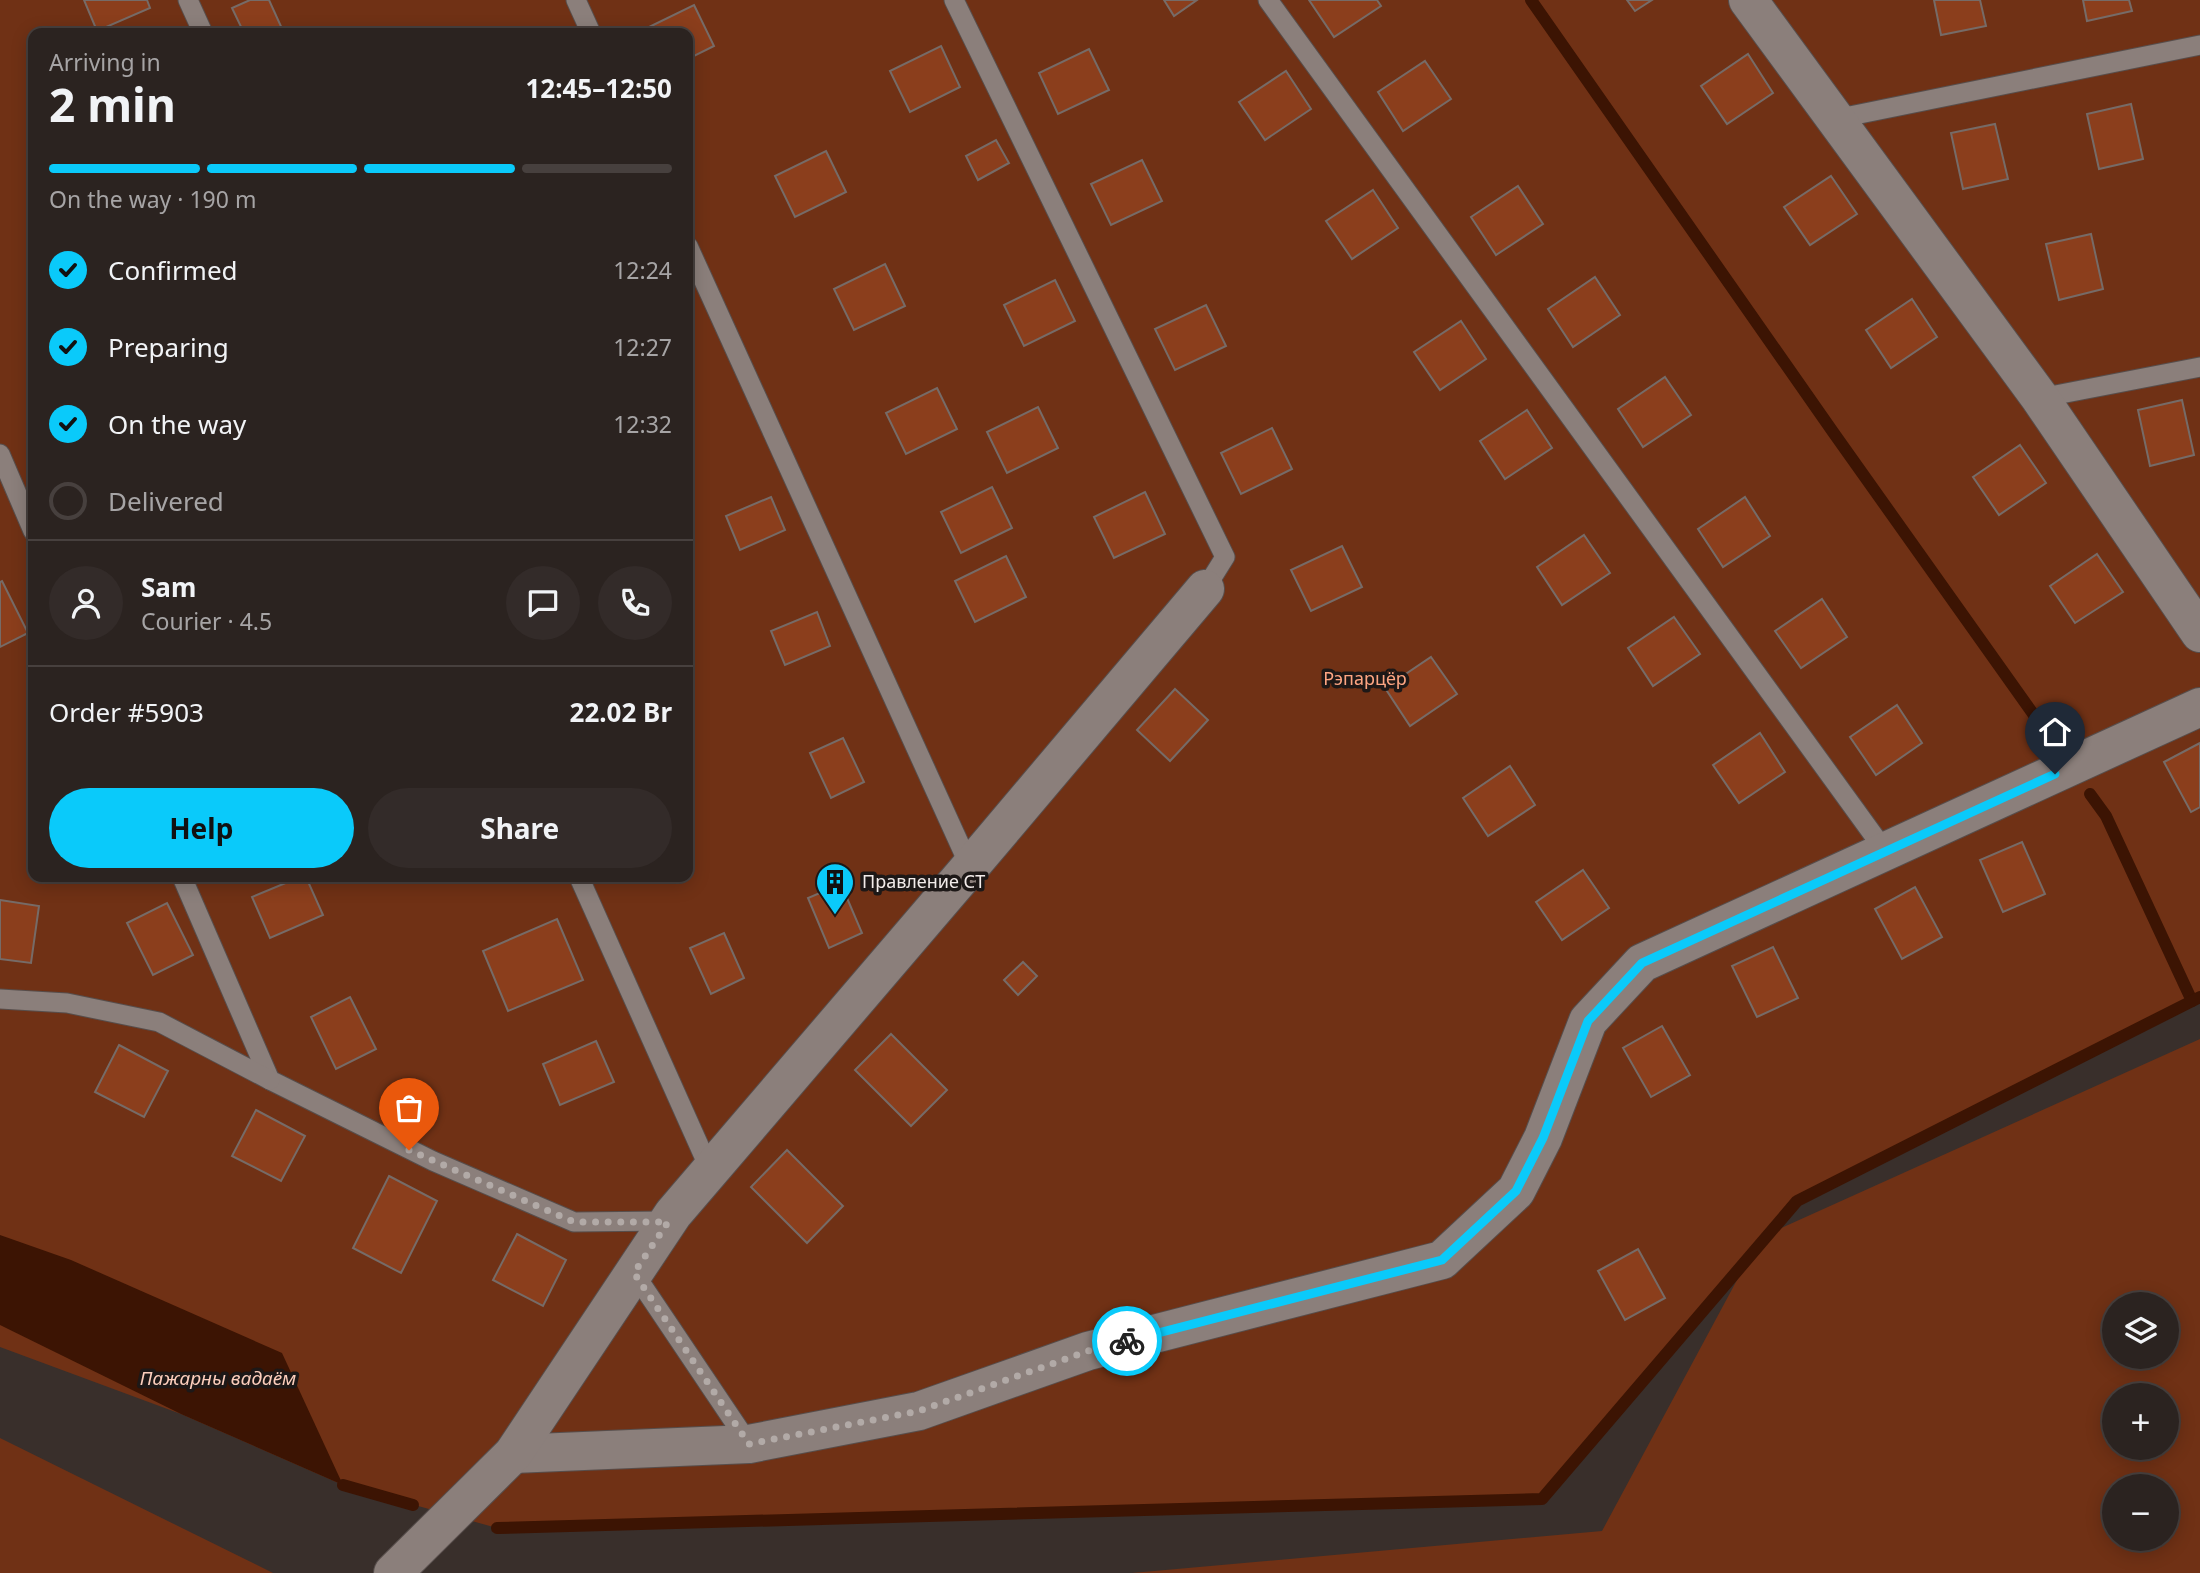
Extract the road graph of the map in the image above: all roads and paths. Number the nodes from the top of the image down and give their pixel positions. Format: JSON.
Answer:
{"nodes":[{"id":1,"x":188,"y":0,"type":"edge"},
{"id":2,"x":576,"y":0,"type":"edge"},
{"id":3,"x":954,"y":0,"type":"edge"},
{"id":4,"x":1268,"y":0,"type":"edge"},
{"id":5,"x":1748,"y":0,"type":"edge"},
{"id":6,"x":201,"y":28,"type":"edge"},
{"id":7,"x":589,"y":28,"type":"edge"},
{"id":8,"x":2200,"y":45,"type":"edge"},
{"id":9,"x":1835,"y":119,"type":"junction"},
{"id":10,"x":693,"y":257,"type":"edge"},
{"id":11,"x":2200,"y":367,"type":"edge"},
{"id":12,"x":2040,"y":398,"type":"junction"},
{"id":13,"x":0,"y":454,"type":"edge"},
{"id":14,"x":28,"y":519,"type":"edge"},
{"id":15,"x":1205,"y":589,"type":"joint"},
{"id":16,"x":2200,"y":633,"type":"edge"},
{"id":17,"x":2200,"y":707,"type":"edge"},
{"id":18,"x":1885,"y":850,"type":"junction"},
{"id":19,"x":970,"y":867,"type":"junction"},
{"id":20,"x":184,"y":882,"type":"edge"},
{"id":21,"x":581,"y":882,"type":"edge"},
{"id":22,"x":0,"y":999,"type":"edge"},
{"id":23,"x":270,"y":1080,"type":"junction"},
{"id":24,"x":710,"y":1170,"type":"junction"},
{"id":25,"x":668,"y":1222,"type":"junction"},
{"id":26,"x":634,"y":1273,"type":"junction"},
{"id":27,"x":749,"y":1444,"type":"junction"},
{"id":28,"x":513,"y":1454,"type":"junction"},
{"id":29,"x":393,"y":1573,"type":"edge"}],
"edges":[{"from":1,"to":6,"type":"lane"},
{"from":2,"to":7,"type":"lane"},
{"from":3,"to":15,"type":"lane"},
{"from":4,"to":18,"type":"lane"},
{"from":5,"to":9,"type":"street"},
{"from":8,"to":9,"type":"lane"},
{"from":9,"to":12,"type":"street"},
{"from":10,"to":19,"type":"lane"},
{"from":11,"to":12,"type":"lane"},
{"from":12,"to":16,"type":"street"},
{"from":13,"to":14,"type":"lane"},
{"from":15,"to":19,"type":"street"},
{"from":17,"to":18,"type":"street"},
{"from":18,"to":27,"type":"street"},
{"from":19,"to":24,"type":"street"},
{"from":20,"to":23,"type":"lane"},
{"from":21,"to":24,"type":"lane"},
{"from":22,"to":23,"type":"lane"},
{"from":23,"to":25,"type":"lane"},
{"from":24,"to":25,"type":"street"},
{"from":25,"to":26,"type":"street"},
{"from":26,"to":27,"type":"lane"},
{"from":26,"to":28,"type":"street"},
{"from":27,"to":28,"type":"street"},
{"from":28,"to":29,"type":"street"}]}
